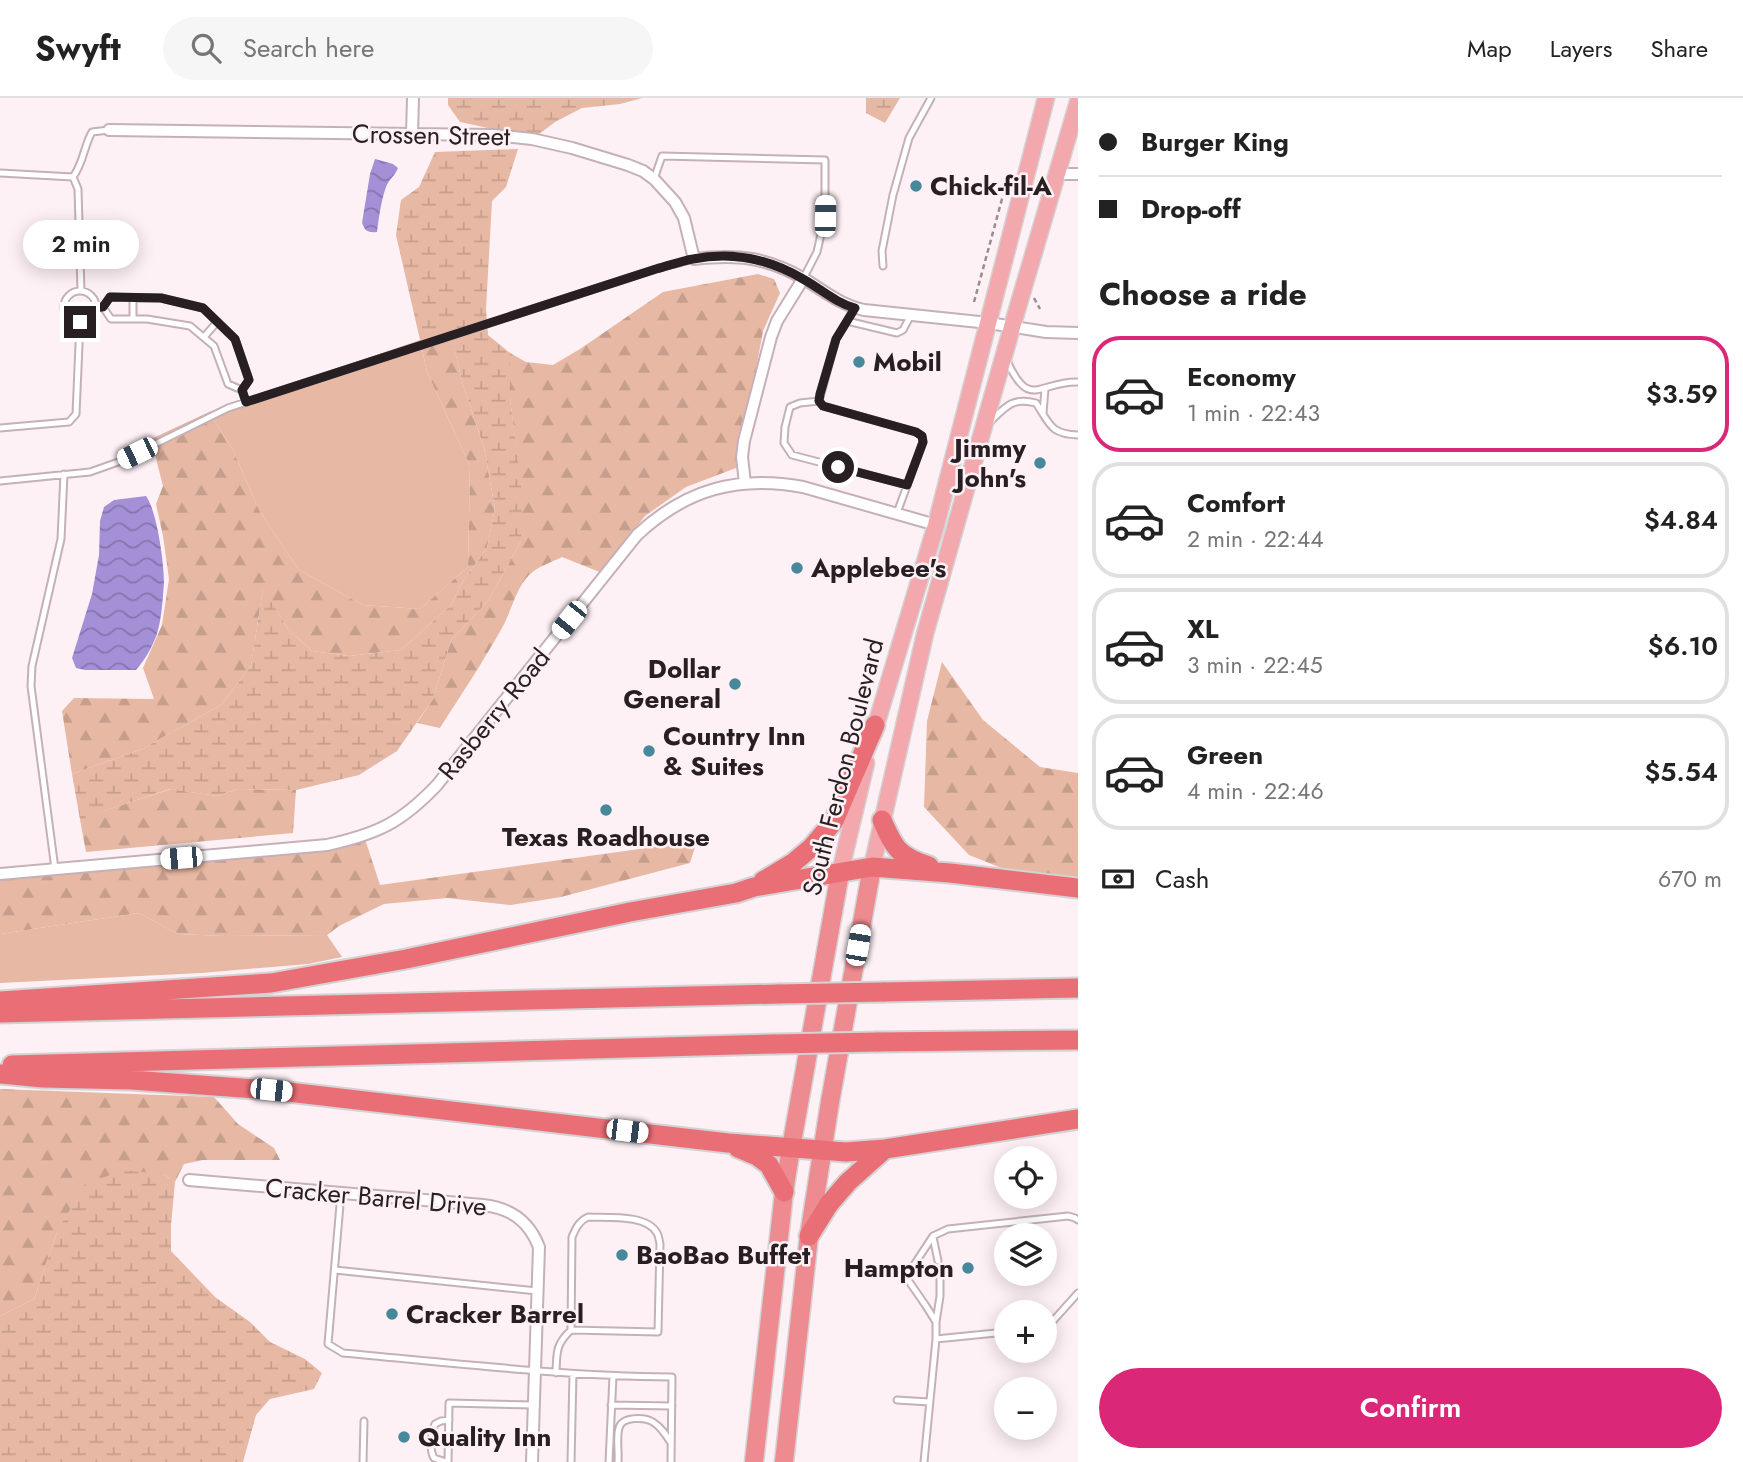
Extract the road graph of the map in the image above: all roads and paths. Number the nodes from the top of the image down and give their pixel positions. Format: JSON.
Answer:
{"nodes":[{"id":1,"x":413,"y":98,"type":"edge"},
{"id":2,"x":931,"y":98,"type":"edge"},
{"id":3,"x":1046,"y":98,"type":"edge"},
{"id":4,"x":1078,"y":102,"type":"edge"},
{"id":5,"x":1076,"y":118,"type":"edge"},
{"id":6,"x":109,"y":130,"type":"joint"},
{"id":7,"x":412,"y":134,"type":"junction"},
{"id":8,"x":0,"y":173,"type":"edge"},
{"id":9,"x":1057,"y":174,"type":"junction"},
{"id":10,"x":1078,"y":174,"type":"edge"},
{"id":11,"x":72,"y":177,"type":"junction"},
{"id":12,"x":654,"y":179,"type":"junction"},
{"id":13,"x":694,"y":259,"type":"junction"},
{"id":14,"x":883,"y":267,"type":"dead end"},
{"id":15,"x":803,"y":279,"type":"junction"},
{"id":16,"x":980,"y":281,"type":"dead end"},
{"id":17,"x":81,"y":291,"type":"junction"},
{"id":18,"x":1034,"y":295,"type":"dead end"},
{"id":19,"x":133,"y":298,"type":"junction"},
{"id":20,"x":974,"y":302,"type":"dead end"},
{"id":21,"x":100,"y":307,"type":"junction"},
{"id":22,"x":855,"y":308,"type":"junction"},
{"id":23,"x":1040,"y":309,"type":"dead end"},
{"id":24,"x":911,"y":315,"type":"junction"},
{"id":25,"x":133,"y":319,"type":"junction"},
{"id":26,"x":847,"y":321,"type":"junction"},
{"id":27,"x":80,"y":322,"type":"junction"},
{"id":28,"x":217,"y":322,"type":"junction"},
{"id":29,"x":989,"y":323,"type":"junction"},
{"id":30,"x":1012,"y":327,"type":"junction"},
{"id":31,"x":1078,"y":334,"type":"edge"},
{"id":32,"x":204,"y":337,"type":"junction"},
{"id":33,"x":1004,"y":355,"type":"junction"},
{"id":34,"x":1078,"y":382,"type":"edge"},
{"id":35,"x":1045,"y":389,"type":"junction"},
{"id":36,"x":242,"y":390,"type":"junction"},
{"id":37,"x":819,"y":401,"type":"junction"},
{"id":38,"x":246,"y":402,"type":"junction"},
{"id":39,"x":1042,"y":413,"type":"junction"},
{"id":40,"x":0,"y":428,"type":"edge"},
{"id":41,"x":983,"y":429,"type":"junction"},
{"id":42,"x":1078,"y":435,"type":"edge"},
{"id":43,"x":64,"y":474,"type":"junction"},
{"id":44,"x":0,"y":481,"type":"edge"},
{"id":45,"x":745,"y":483,"type":"junction"},
{"id":46,"x":907,"y":485,"type":"junction"},
{"id":47,"x":897,"y":513,"type":"junction"},
{"id":48,"x":936,"y":525,"type":"junction"},
{"id":49,"x":875,"y":725,"type":"junction"},
{"id":50,"x":882,"y":820,"type":"junction"},
{"id":51,"x":872,"y":867,"type":"junction"},
{"id":52,"x":55,"y":869,"type":"junction"},
{"id":53,"x":840,"y":873,"type":"junction"},
{"id":54,"x":950,"y":873,"type":"junction"},
{"id":55,"x":0,"y":874,"type":"edge"},
{"id":56,"x":754,"y":887,"type":"junction"},
{"id":57,"x":1078,"y":888,"type":"edge"},
{"id":58,"x":1078,"y":988,"type":"edge"},
{"id":59,"x":0,"y":1000,"type":"edge"},
{"id":60,"x":0,"y":1013,"type":"edge"},
{"id":61,"x":1078,"y":1040,"type":"edge"},
{"id":62,"x":0,"y":1065,"type":"edge"},
{"id":63,"x":0,"y":1074,"type":"edge"},
{"id":64,"x":1078,"y":1119,"type":"edge"},
{"id":65,"x":728,"y":1143,"type":"junction"},
{"id":66,"x":790,"y":1148,"type":"junction"},
{"id":67,"x":885,"y":1149,"type":"junction"},
{"id":68,"x":822,"y":1150,"type":"junction"},
{"id":69,"x":189,"y":1180,"type":"dead end"},
{"id":70,"x":784,"y":1192,"type":"junction"},
{"id":71,"x":341,"y":1193,"type":"junction"},
{"id":72,"x":1078,"y":1220,"type":"edge"},
{"id":73,"x":810,"y":1236,"type":"junction"},
{"id":74,"x":933,"y":1236,"type":"junction"},
{"id":75,"x":938,"y":1261,"type":"dead end"},
{"id":76,"x":335,"y":1270,"type":"junction"},
{"id":77,"x":940,"y":1278,"type":"dead end"},
{"id":78,"x":537,"y":1291,"type":"junction"},
{"id":79,"x":1078,"y":1293,"type":"edge"},
{"id":80,"x":1057,"y":1316,"type":"edge"},
{"id":81,"x":936,"y":1322,"type":"junction"},
{"id":82,"x":571,"y":1330,"type":"junction"},
{"id":83,"x":994,"y":1333,"type":"edge"},
{"id":84,"x":936,"y":1339,"type":"junction"},
{"id":85,"x":535,"y":1371,"type":"junction"},
{"id":86,"x":556,"y":1373,"type":"junction"},
{"id":87,"x":573,"y":1374,"type":"junction"},
{"id":88,"x":613,"y":1377,"type":"junction"},
{"id":89,"x":897,"y":1400,"type":"dead end"},
{"id":90,"x":929,"y":1402,"type":"junction"},
{"id":91,"x":534,"y":1405,"type":"junction"},
{"id":92,"x":611,"y":1405,"type":"junction"},
{"id":93,"x":672,"y":1406,"type":"junction"},
{"id":94,"x":364,"y":1420,"type":"dead end"},
{"id":95,"x":449,"y":1420,"type":"junction"},
{"id":96,"x":671,"y":1443,"type":"junction"},
{"id":97,"x":363,"y":1462,"type":"edge"},
{"id":98,"x":447,"y":1462,"type":"edge"},
{"id":99,"x":532,"y":1462,"type":"edge"},
{"id":100,"x":571,"y":1462,"type":"edge"},
{"id":101,"x":609,"y":1462,"type":"edge"},
{"id":102,"x":618,"y":1462,"type":"edge"},
{"id":103,"x":671,"y":1462,"type":"edge"},
{"id":104,"x":754,"y":1462,"type":"edge"},
{"id":105,"x":784,"y":1462,"type":"edge"},
{"id":106,"x":924,"y":1462,"type":"edge"}],
"edges":[{"from":1,"to":7,"type":"street"},
{"from":2,"to":14,"type":"lane"},
{"from":3,"to":29,"type":"main road","name":"South Ferdon Boulevard"},
{"from":4,"to":5,"type":"main road","name":"South Ferdon Boulevard"},
{"from":5,"to":9,"type":"main road","name":"South Ferdon Boulevard"},
{"from":6,"to":7,"type":"street","name":"Crossen Street"},
{"from":6,"to":11,"type":"lane"},
{"from":7,"to":12,"type":"street","name":"Crossen Street"},
{"from":8,"to":11,"type":"lane"},
{"from":9,"to":10,"type":"street"},
{"from":9,"to":30,"type":"main road","name":"South Ferdon Boulevard"},
{"from":11,"to":17,"type":"lane"},
{"from":12,"to":13,"type":"street","name":"Crossen Street"},
{"from":12,"to":15,"type":"lane"},
{"from":13,"to":15,"type":"street"},
{"from":13,"to":38,"type":"lane"},
{"from":15,"to":22,"type":"street"},
{"from":15,"to":45,"type":"street"},
{"from":16,"to":20,"type":"path"},
{"from":17,"to":21,"type":"lane"},
{"from":17,"to":27,"type":"lane"},
{"from":18,"to":23,"type":"path"},
{"from":19,"to":21,"type":"lane"},
{"from":19,"to":25,"type":"lane"},
{"from":19,"to":28,"type":"lane"},
{"from":21,"to":25,"type":"lane"},
{"from":21,"to":27,"type":"lane"},
{"from":22,"to":24,"type":"street"},
{"from":22,"to":26,"type":"lane"},
{"from":24,"to":26,"type":"lane"},
{"from":24,"to":29,"type":"street"},
{"from":25,"to":32,"type":"lane"},
{"from":26,"to":37,"type":"lane"},
{"from":27,"to":40,"type":"lane"},
{"from":28,"to":32,"type":"lane"},
{"from":28,"to":36,"type":"lane"},
{"from":29,"to":30,"type":"street"},
{"from":29,"to":48,"type":"main road","name":"South Ferdon Boulevard"},
{"from":30,"to":31,"type":"street"},
{"from":30,"to":33,"type":"main road","name":"South Ferdon Boulevard"},
{"from":32,"to":36,"type":"lane"},
{"from":33,"to":35,"type":"lane"},
{"from":33,"to":41,"type":"main road","name":"South Ferdon Boulevard"},
{"from":34,"to":35,"type":"lane"},
{"from":35,"to":39,"type":"lane"},
{"from":36,"to":38,"type":"lane"},
{"from":37,"to":46,"type":"lane"},
{"from":37,"to":46,"type":"lane"},
{"from":38,"to":43,"type":"lane"},
{"from":39,"to":41,"type":"lane"},
{"from":39,"to":42,"type":"lane"},
{"from":41,"to":50,"type":"main road","name":"South Ferdon Boulevard"},
{"from":43,"to":44,"type":"lane"},
{"from":43,"to":52,"type":"lane"},
{"from":45,"to":47,"type":"street","name":"Rasberry Road"},
{"from":45,"to":52,"type":"street","name":"Rasberry Road"},
{"from":46,"to":47,"type":"lane"},
{"from":47,"to":48,"type":"street","name":"Rasberry Road"},
{"from":48,"to":49,"type":"main road","name":"South Ferdon Boulevard"},
{"from":49,"to":53,"type":"main road","name":"South Ferdon Boulevard"},
{"from":49,"to":56,"type":"highway"},
{"from":50,"to":51,"type":"main road","name":"South Ferdon Boulevard"},
{"from":50,"to":54,"type":"highway"},
{"from":51,"to":53,"type":"highway"},
{"from":51,"to":54,"type":"highway"},
{"from":51,"to":68,"type":"highway","name":"South Ferdon Boulevard"},
{"from":52,"to":55,"type":"street","name":"Rasberry Road"},
{"from":53,"to":56,"type":"highway"},
{"from":53,"to":66,"type":"highway","name":"South Ferdon Boulevard"},
{"from":54,"to":57,"type":"highway"},
{"from":56,"to":59,"type":"highway"},
{"from":58,"to":60,"type":"highway","bridge":true},
{"from":61,"to":62,"type":"highway","bridge":true},
{"from":63,"to":65,"type":"highway"},
{"from":64,"to":67,"type":"highway"},
{"from":65,"to":66,"type":"highway"},
{"from":65,"to":70,"type":"highway"},
{"from":66,"to":68,"type":"highway"},
{"from":66,"to":70,"type":"highway","name":"South Ferdon Boulevard"},
{"from":67,"to":68,"type":"highway"},
{"from":67,"to":73,"type":"highway"},
{"from":68,"to":73,"type":"highway","name":"South Ferdon Boulevard"},
{"from":69,"to":71,"type":"street","name":"Cracker Barrel Drive"},
{"from":70,"to":104,"type":"highway","name":"South Ferdon Boulevard"},
{"from":71,"to":76,"type":"lane"},
{"from":71,"to":78,"type":"street","name":"Cracker Barrel Drive"},
{"from":72,"to":74,"type":"lane"},
{"from":73,"to":105,"type":"highway","name":"South Ferdon Boulevard"},
{"from":74,"to":75,"type":"lane"},
{"from":74,"to":81,"type":"lane"},
{"from":76,"to":78,"type":"lane"},
{"from":76,"to":85,"type":"lane"},
{"from":77,"to":81,"type":"lane"},
{"from":78,"to":85,"type":"street","name":"Cracker Barrel Drive"},
{"from":79,"to":80,"type":"lane"},
{"from":81,"to":84,"type":"lane"},
{"from":82,"to":82,"type":"lane"},
{"from":82,"to":86,"type":"lane"},
{"from":83,"to":84,"type":"lane"},
{"from":84,"to":90,"type":"lane"},
{"from":85,"to":86,"type":"lane"},
{"from":85,"to":91,"type":"street","name":"Cracker Barrel Drive"},
{"from":86,"to":87,"type":"lane"},
{"from":87,"to":88,"type":"lane"},
{"from":87,"to":100,"type":"lane"},
{"from":88,"to":92,"type":"lane"},
{"from":88,"to":93,"type":"lane"},
{"from":89,"to":90,"type":"lane"},
{"from":90,"to":106,"type":"lane"},
{"from":91,"to":95,"type":"lane"},
{"from":91,"to":99,"type":"street","name":"Cracker Barrel Drive"},
{"from":92,"to":93,"type":"lane"},
{"from":92,"to":101,"type":"lane"},
{"from":93,"to":96,"type":"lane"},
{"from":94,"to":97,"type":"lane"},
{"from":95,"to":98,"type":"lane"},
{"from":95,"to":98,"type":"lane"},
{"from":96,"to":102,"type":"lane"},
{"from":96,"to":103,"type":"lane"}]}
